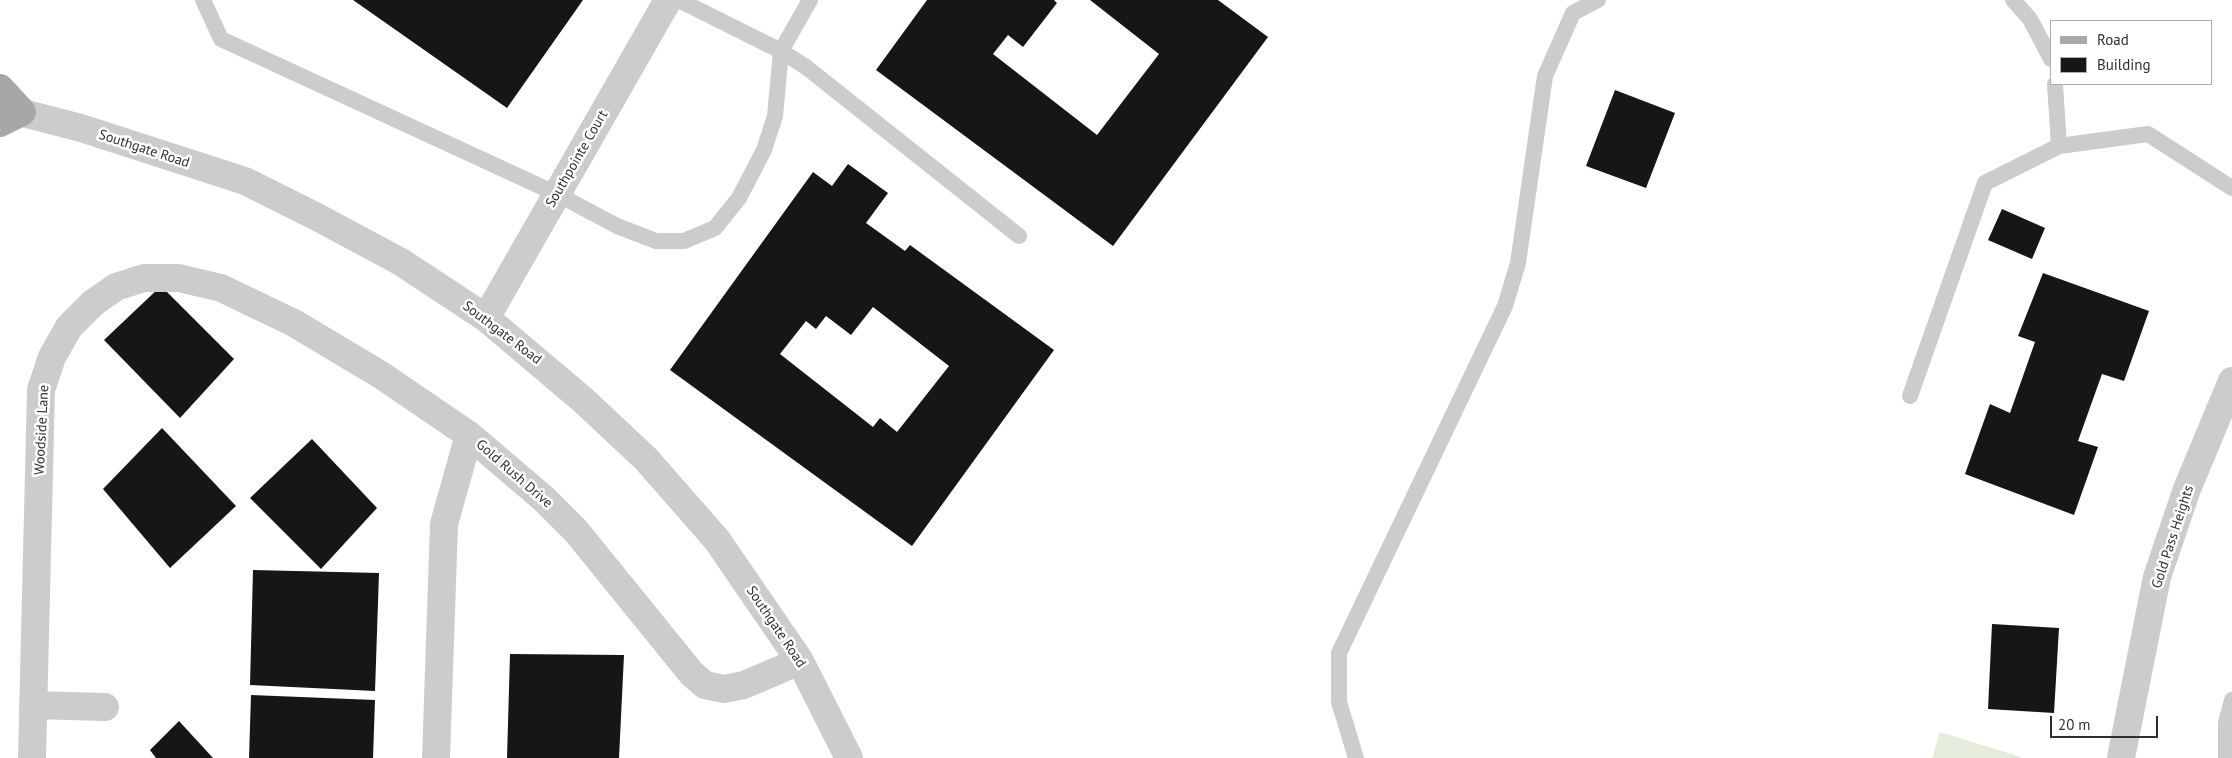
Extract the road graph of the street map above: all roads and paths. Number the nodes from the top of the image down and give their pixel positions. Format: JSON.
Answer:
{"nodes":[{"id":1,"x":203,"y":0,"type":"edge"},
{"id":2,"x":668,"y":0,"type":"edge"},
{"id":3,"x":679,"y":0,"type":"edge"},
{"id":4,"x":810,"y":0,"type":"edge"},
{"id":5,"x":1598,"y":0,"type":"edge"},
{"id":6,"x":2013,"y":0,"type":"edge"},
{"id":7,"x":781,"y":52,"type":"junction"},
{"id":8,"x":2050,"y":57,"type":"edge"},
{"id":9,"x":2055,"y":85,"type":"edge"},
{"id":10,"x":0,"y":88,"type":"edge"},
{"id":11,"x":7,"y":114,"type":"edge"},
{"id":12,"x":2059,"y":146,"type":"junction"},
{"id":13,"x":2232,"y":188,"type":"edge"},
{"id":14,"x":557,"y":194,"type":"junction"},
{"id":15,"x":1019,"y":236,"type":"dead end"},
{"id":16,"x":486,"y":318,"type":"junction"},
{"id":17,"x":2232,"y":381,"type":"edge"},
{"id":18,"x":1910,"y":396,"type":"dead end"},
{"id":19,"x":469,"y":435,"type":"junction"},
{"id":20,"x":800,"y":661,"type":"junction"},
{"id":21,"x":2232,"y":700,"type":"edge"},
{"id":22,"x":33,"y":705,"type":"junction"},
{"id":23,"x":105,"y":707,"type":"dead end"},
{"id":24,"x":32,"y":758,"type":"edge"},
{"id":25,"x":436,"y":758,"type":"edge"},
{"id":26,"x":849,"y":758,"type":"edge"},
{"id":27,"x":1356,"y":758,"type":"edge"},
{"id":28,"x":2122,"y":758,"type":"edge"},
{"id":29,"x":2226,"y":758,"type":"edge"}],
"edges":[{"from":1,"to":14,"type":"lane"},
{"from":2,"to":14,"type":"street","name":"Southpointe Court"},
{"from":3,"to":7,"type":"lane"},
{"from":4,"to":7,"type":"lane"},
{"from":5,"to":27,"type":"lane"},
{"from":6,"to":8,"type":"lane"},
{"from":7,"to":14,"type":"lane"},
{"from":7,"to":15,"type":"lane"},
{"from":9,"to":12,"type":"lane"},
{"from":10,"to":11,"type":"main road"},
{"from":11,"to":16,"type":"street","name":"Southgate Road"},
{"from":12,"to":13,"type":"lane"},
{"from":12,"to":18,"type":"lane"},
{"from":14,"to":16,"type":"street","name":"Southpointe Court"},
{"from":16,"to":20,"type":"street","name":"Southgate Road"},
{"from":17,"to":28,"type":"street","name":"Gold Pass Heights"},
{"from":19,"to":20,"type":"street","name":"Gold Rush Drive"},
{"from":19,"to":22,"type":"street","name":"Woodside Lane"},
{"from":19,"to":25,"type":"street","name":"Gold Rush Drive"},
{"from":20,"to":26,"type":"street","name":"Southgate Road"},
{"from":21,"to":29,"type":"lane"},
{"from":22,"to":23,"type":"street"},
{"from":22,"to":24,"type":"street","name":"Woodside Lane"}]}
